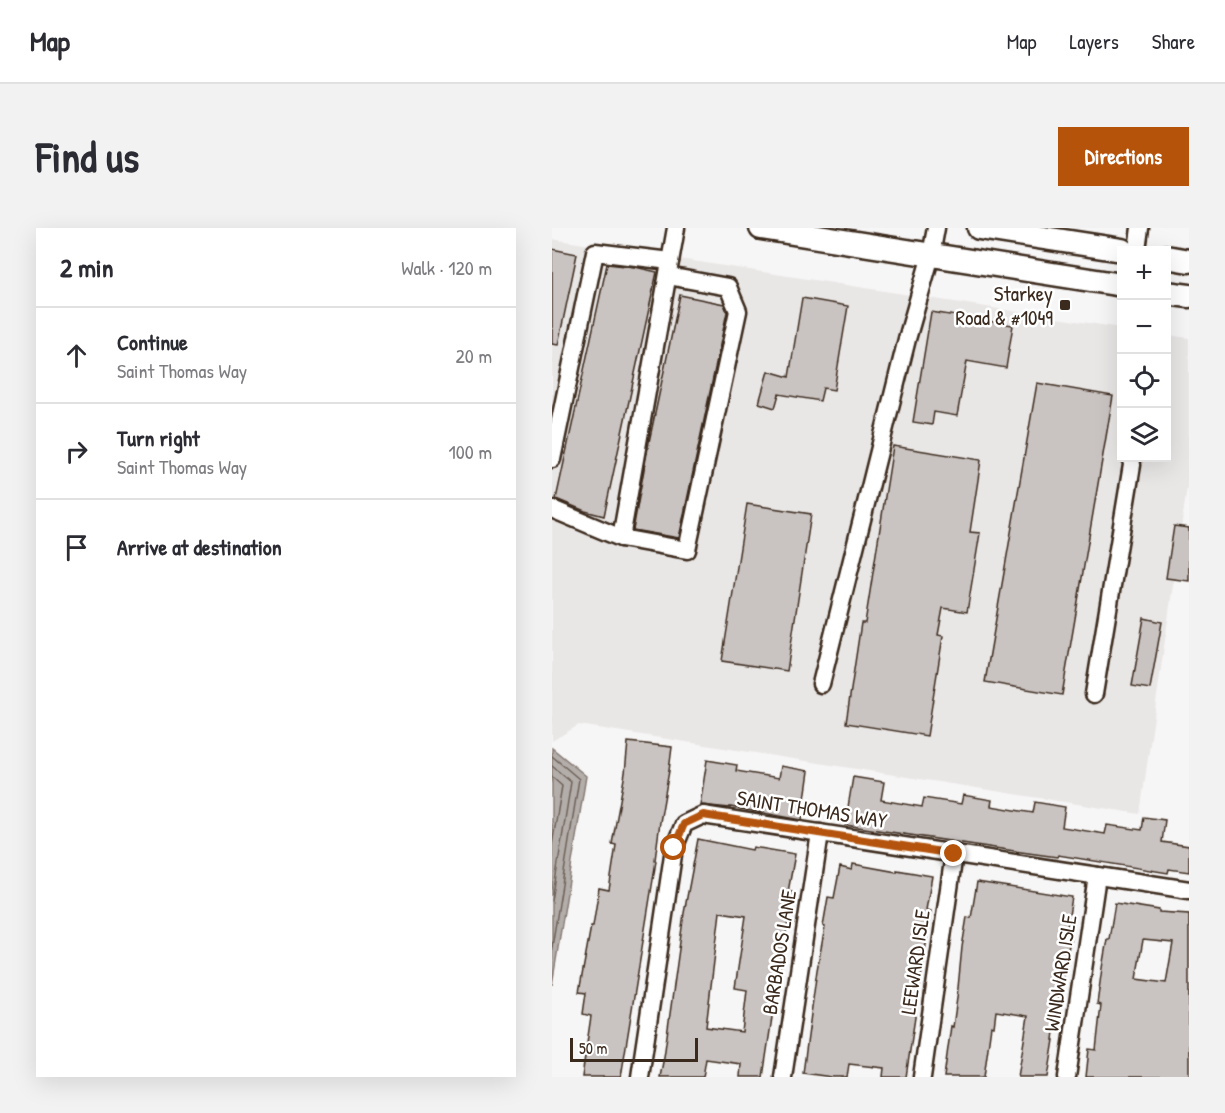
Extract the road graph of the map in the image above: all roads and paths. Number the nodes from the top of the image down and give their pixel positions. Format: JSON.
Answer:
{"nodes":[{"id":1,"x":676,"y":228,"type":"edge"},
{"id":2,"x":761,"y":228,"type":"edge"},
{"id":3,"x":936,"y":228,"type":"edge"},
{"id":4,"x":979,"y":228,"type":"edge"},
{"id":5,"x":1140,"y":228,"type":"edge"},
{"id":6,"x":1138,"y":246,"type":"edge"},
{"id":7,"x":1117,"y":249,"type":"edge"},
{"id":8,"x":932,"y":255,"type":"junction"},
{"id":9,"x":1171,"y":258,"type":"edge"},
{"id":10,"x":1189,"y":261,"type":"edge"},
{"id":11,"x":669,"y":269,"type":"junction"},
{"id":12,"x":1117,"y":284,"type":"edge"},
{"id":13,"x":1171,"y":294,"type":"edge"},
{"id":14,"x":1189,"y":296,"type":"edge"},
{"id":15,"x":552,"y":459,"type":"edge"},
{"id":16,"x":1131,"y":462,"type":"edge"},
{"id":17,"x":552,"y":509,"type":"edge"},
{"id":18,"x":621,"y":538,"type":"junction"},
{"id":19,"x":821,"y":684,"type":"dead end"},
{"id":20,"x":1094,"y":694,"type":"dead end"},
{"id":21,"x":820,"y":833,"type":"junction"},
{"id":22,"x":954,"y":854,"type":"junction"},
{"id":23,"x":1097,"y":876,"type":"junction"},
{"id":24,"x":1189,"y":890,"type":"edge"},
{"id":25,"x":640,"y":1077,"type":"edge"},
{"id":26,"x":783,"y":1077,"type":"edge"},
{"id":27,"x":922,"y":1077,"type":"edge"},
{"id":28,"x":1067,"y":1077,"type":"edge"}],
"edges":[{"from":1,"to":11,"type":"street"},
{"from":2,"to":8,"type":"main road"},
{"from":3,"to":8,"type":"street"},
{"from":4,"to":7,"type":"main road"},
{"from":5,"to":6,"type":"street"},
{"from":8,"to":12,"type":"main road"},
{"from":8,"to":19,"type":"street"},
{"from":9,"to":10,"type":"main road"},
{"from":11,"to":15,"type":"street"},
{"from":11,"to":18,"type":"street"},
{"from":11,"to":18,"type":"street"},
{"from":13,"to":14,"type":"main road"},
{"from":16,"to":20,"type":"street"},
{"from":17,"to":18,"type":"street"},
{"from":21,"to":22,"type":"street","name":"SAINT THOMAS WAY"},
{"from":21,"to":25,"type":"street","name":"SAINT THOMAS WAY"},
{"from":21,"to":26,"type":"street","name":"BARBADOS LANE"},
{"from":22,"to":23,"type":"street","name":"SAINT THOMAS WAY"},
{"from":22,"to":27,"type":"street","name":"LEEWARD ISLE"},
{"from":23,"to":24,"type":"street","name":"SAINT THOMAS WAY"},
{"from":23,"to":28,"type":"street","name":"WINDWARD ISLE"}]}
